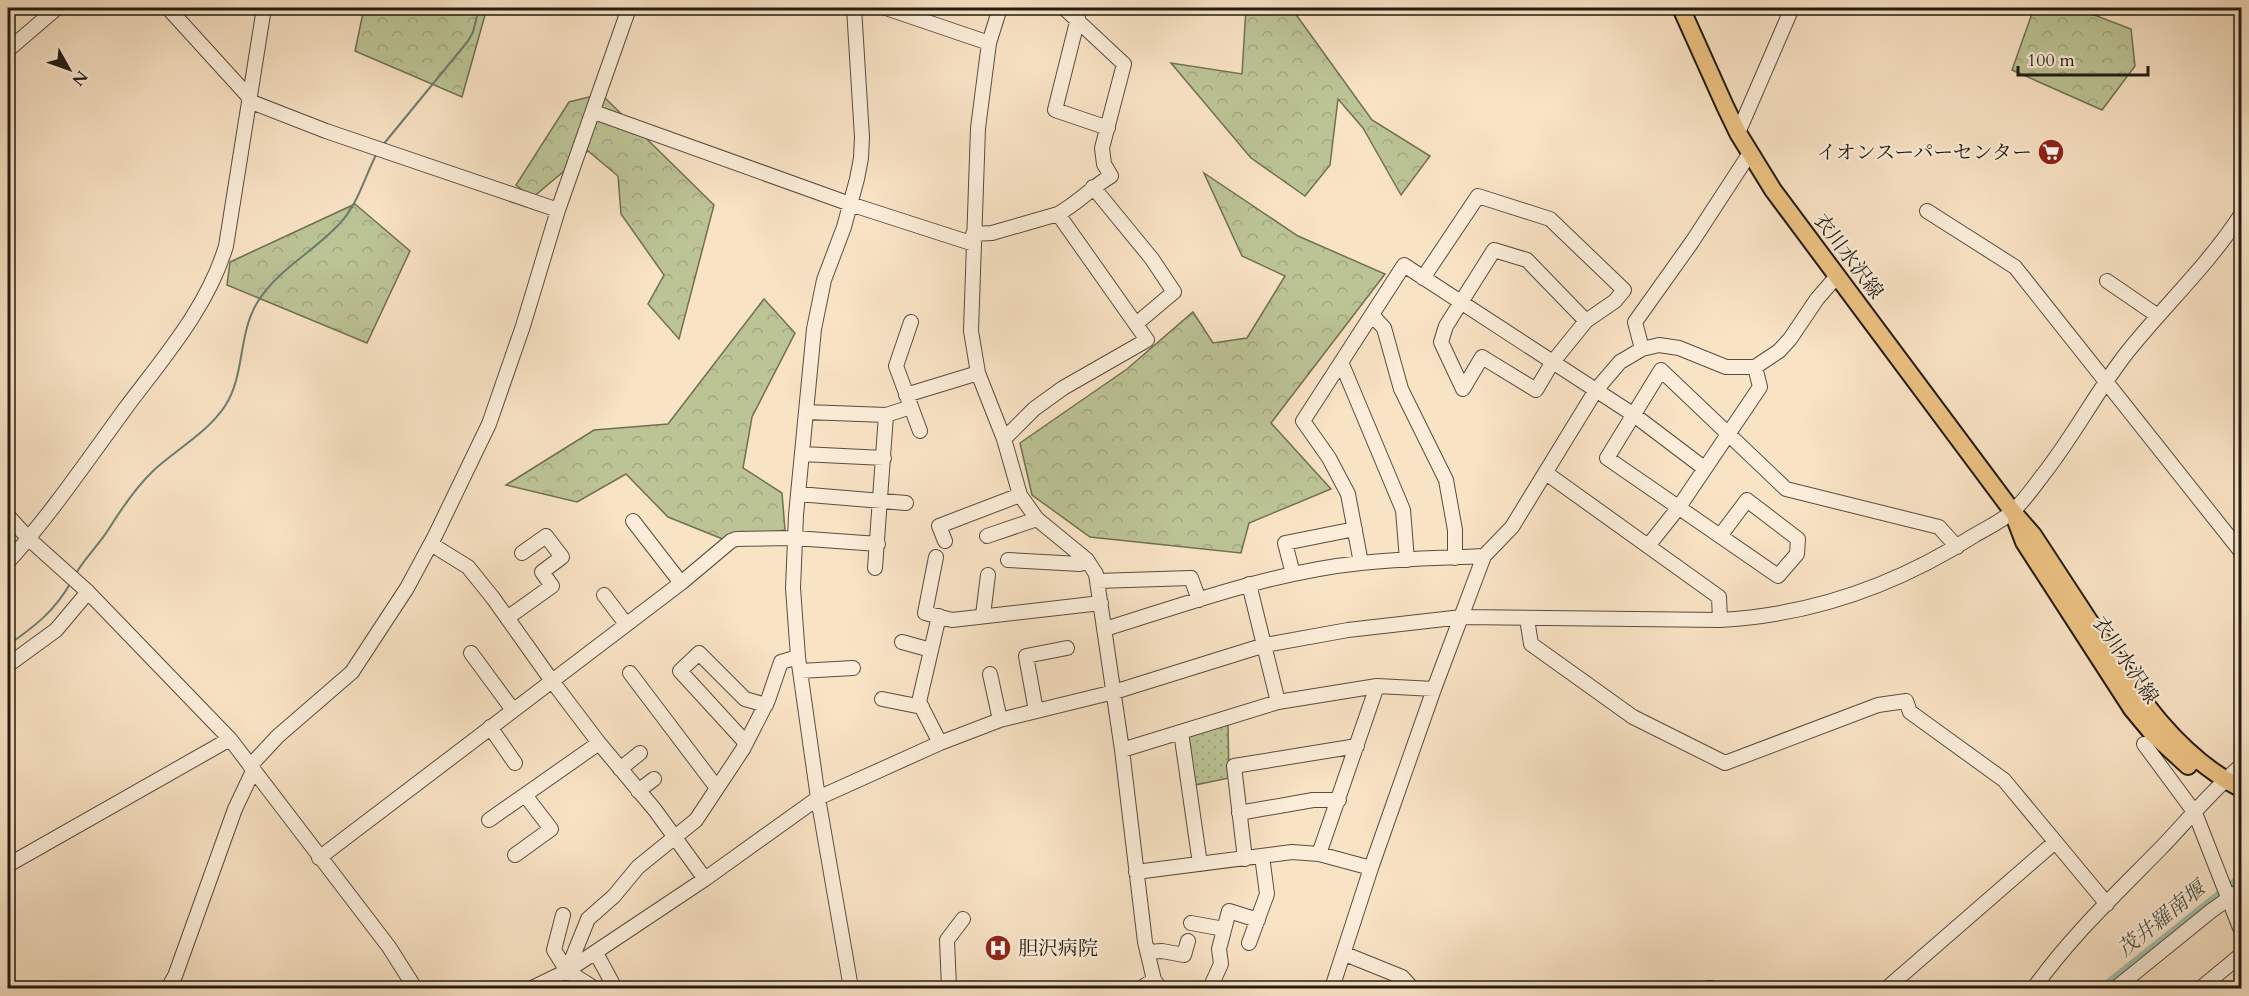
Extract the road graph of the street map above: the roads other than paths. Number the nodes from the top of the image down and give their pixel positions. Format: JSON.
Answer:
{"nodes":[{"id":1,"x":57,"y":8,"type":"edge"},
{"id":2,"x":168,"y":8,"type":"edge"},
{"id":3,"x":264,"y":8,"type":"edge"},
{"id":4,"x":629,"y":8,"type":"edge"},
{"id":5,"x":854,"y":8,"type":"edge"},
{"id":6,"x":886,"y":8,"type":"edge"},
{"id":7,"x":999,"y":8,"type":"edge"},
{"id":8,"x":1065,"y":8,"type":"edge"},
{"id":9,"x":1681,"y":8,"type":"edge"},
{"id":10,"x":1792,"y":8,"type":"edge"},
{"id":11,"x":1077,"y":18,"type":"junction"},
{"id":12,"x":989,"y":43,"type":"junction"},
{"id":13,"x":8,"y":50,"type":"edge"},
{"id":14,"x":249,"y":99,"type":"junction"},
{"id":15,"x":594,"y":112,"type":"junction"},
{"id":16,"x":1108,"y":128,"type":"junction"},
{"id":17,"x":1738,"y":133,"type":"junction"},
{"id":18,"x":1750,"y":153,"type":"junction"},
{"id":19,"x":1093,"y":186,"type":"junction"},
{"id":20,"x":850,"y":204,"type":"junction"},
{"id":21,"x":558,"y":210,"type":"junction"},
{"id":22,"x":1927,"y":212,"type":"dead end"},
{"id":23,"x":2241,"y":213,"type":"edge"},
{"id":24,"x":1058,"y":214,"type":"junction"},
{"id":25,"x":973,"y":239,"type":"junction"},
{"id":26,"x":1837,"y":276,"type":"junction"},
{"id":27,"x":1423,"y":278,"type":"junction"},
{"id":28,"x":2106,"y":281,"type":"dead end"},
{"id":29,"x":1462,"y":302,"type":"junction"},
{"id":30,"x":1372,"y":315,"type":"junction"},
{"id":31,"x":2158,"y":316,"type":"junction"},
{"id":32,"x":1586,"y":321,"type":"junction"},
{"id":33,"x":911,"y":322,"type":"dead end"},
{"id":34,"x":1136,"y":324,"type":"junction"},
{"id":35,"x":1642,"y":349,"type":"junction"},
{"id":36,"x":1341,"y":362,"type":"junction"},
{"id":37,"x":1552,"y":363,"type":"junction"},
{"id":38,"x":1755,"y":367,"type":"junction"},
{"id":39,"x":978,"y":373,"type":"junction"},
{"id":40,"x":2106,"y":381,"type":"junction"},
{"id":41,"x":1596,"y":390,"type":"junction"},
{"id":42,"x":909,"y":401,"type":"junction"},
{"id":43,"x":806,"y":412,"type":"junction"},
{"id":44,"x":886,"y":415,"type":"junction"},
{"id":45,"x":1634,"y":415,"type":"junction"},
{"id":46,"x":920,"y":431,"type":"dead end"},
{"id":47,"x":1729,"y":433,"type":"junction"},
{"id":48,"x":1004,"y":439,"type":"junction"},
{"id":49,"x":802,"y":454,"type":"junction"},
{"id":50,"x":884,"y":458,"type":"junction"},
{"id":51,"x":1704,"y":468,"type":"junction"},
{"id":52,"x":1546,"y":473,"type":"junction"},
{"id":53,"x":798,"y":494,"type":"junction"},
{"id":54,"x":1020,"y":495,"type":"junction"},
{"id":55,"x":880,"y":502,"type":"junction"},
{"id":56,"x":906,"y":503,"type":"dead end"},
{"id":57,"x":1679,"y":507,"type":"junction"},
{"id":58,"x":2013,"y":512,"type":"junction"},
{"id":59,"x":8,"y":516,"type":"edge"},
{"id":60,"x":1036,"y":519,"type":"junction"},
{"id":61,"x":633,"y":521,"type":"dead end"},
{"id":62,"x":1354,"y":529,"type":"junction"},
{"id":63,"x":987,"y":536,"type":"dead end"},
{"id":64,"x":1720,"y":536,"type":"junction"},
{"id":65,"x":795,"y":538,"type":"junction"},
{"id":66,"x":28,"y":539,"type":"junction"},
{"id":67,"x":945,"y":541,"type":"dead end"},
{"id":68,"x":431,"y":544,"type":"junction"},
{"id":69,"x":878,"y":544,"type":"junction"},
{"id":70,"x":1648,"y":546,"type":"junction"},
{"id":71,"x":1957,"y":547,"type":"junction"},
{"id":72,"x":522,"y":553,"type":"dead end"},
{"id":73,"x":2241,"y":553,"type":"edge"},
{"id":74,"x":1484,"y":556,"type":"junction"},
{"id":75,"x":936,"y":557,"type":"dead end"},
{"id":76,"x":1455,"y":558,"type":"junction"},
{"id":77,"x":1008,"y":560,"type":"dead end"},
{"id":78,"x":1087,"y":560,"type":"junction"},
{"id":79,"x":1407,"y":560,"type":"junction"},
{"id":80,"x":8,"y":562,"type":"edge"},
{"id":81,"x":1361,"y":563,"type":"junction"},
{"id":82,"x":875,"y":568,"type":"dead end"},
{"id":83,"x":1293,"y":574,"type":"junction"},
{"id":84,"x":988,"y":575,"type":"dead end"},
{"id":85,"x":1097,"y":581,"type":"junction"},
{"id":86,"x":681,"y":583,"type":"junction"},
{"id":87,"x":1249,"y":584,"type":"junction"},
{"id":88,"x":88,"y":592,"type":"junction"},
{"id":89,"x":604,"y":596,"type":"dead end"},
{"id":90,"x":1199,"y":600,"type":"junction"},
{"id":91,"x":1101,"y":603,"type":"junction"},
{"id":92,"x":982,"y":615,"type":"junction"},
{"id":93,"x":939,"y":616,"type":"junction"},
{"id":94,"x":507,"y":618,"type":"junction"},
{"id":95,"x":1462,"y":618,"type":"junction"},
{"id":96,"x":1527,"y":619,"type":"junction"},
{"id":97,"x":1720,"y":620,"type":"junction"},
{"id":98,"x":626,"y":624,"type":"junction"},
{"id":99,"x":1105,"y":629,"type":"junction"},
{"id":100,"x":902,"y":642,"type":"dead end"},
{"id":101,"x":1264,"y":645,"type":"junction"},
{"id":102,"x":1067,"y":648,"type":"dead end"},
{"id":103,"x":931,"y":650,"type":"junction"},
{"id":104,"x":471,"y":653,"type":"dead end"},
{"id":105,"x":799,"y":664,"type":"junction"},
{"id":106,"x":8,"y":665,"type":"edge"},
{"id":107,"x":853,"y":668,"type":"dead end"},
{"id":108,"x":630,"y":673,"type":"dead end"},
{"id":109,"x":990,"y":674,"type":"dead end"},
{"id":110,"x":552,"y":681,"type":"junction"},
{"id":111,"x":1377,"y":686,"type":"junction"},
{"id":112,"x":1434,"y":689,"type":"junction"},
{"id":113,"x":1114,"y":692,"type":"junction"},
{"id":114,"x":882,"y":699,"type":"dead end"},
{"id":115,"x":1278,"y":702,"type":"junction"},
{"id":116,"x":766,"y":705,"type":"junction"},
{"id":117,"x":922,"y":707,"type":"junction"},
{"id":118,"x":513,"y":710,"type":"junction"},
{"id":119,"x":1036,"y":711,"type":"junction"},
{"id":120,"x":1000,"y":720,"type":"junction"},
{"id":121,"x":490,"y":727,"type":"junction"},
{"id":122,"x":1181,"y":732,"type":"junction"},
{"id":123,"x":230,"y":739,"type":"junction"},
{"id":124,"x":599,"y":743,"type":"junction"},
{"id":125,"x":746,"y":743,"type":"junction"},
{"id":126,"x":940,"y":743,"type":"junction"},
{"id":127,"x":2144,"y":744,"type":"dead end"},
{"id":128,"x":1357,"y":746,"type":"junction"},
{"id":129,"x":1122,"y":750,"type":"junction"},
{"id":130,"x":640,"y":753,"type":"dead end"},
{"id":131,"x":515,"y":763,"type":"dead end"},
{"id":132,"x":2241,"y":765,"type":"edge"},
{"id":133,"x":252,"y":768,"type":"junction"},
{"id":134,"x":620,"y":769,"type":"junction"},
{"id":135,"x":654,"y":779,"type":"dead end"},
{"id":136,"x":2220,"y":784,"type":"junction"},
{"id":137,"x":717,"y":788,"type":"junction"},
{"id":138,"x":2241,"y":789,"type":"edge"},
{"id":139,"x":638,"y":791,"type":"junction"},
{"id":140,"x":525,"y":795,"type":"junction"},
{"id":141,"x":818,"y":798,"type":"junction"},
{"id":142,"x":1339,"y":800,"type":"junction"},
{"id":143,"x":2241,"y":800,"type":"edge"},
{"id":144,"x":1239,"y":813,"type":"junction"},
{"id":145,"x":2194,"y":813,"type":"junction"},
{"id":146,"x":489,"y":820,"type":"dead end"},
{"id":147,"x":674,"y":837,"type":"junction"},
{"id":148,"x":2055,"y":842,"type":"junction"},
{"id":149,"x":1319,"y":854,"type":"junction"},
{"id":150,"x":515,"y":855,"type":"dead end"},
{"id":151,"x":1262,"y":856,"type":"junction"},
{"id":152,"x":319,"y":858,"type":"junction"},
{"id":153,"x":1245,"y":858,"type":"junction"},
{"id":154,"x":1200,"y":864,"type":"junction"},
{"id":155,"x":8,"y":866,"type":"edge"},
{"id":156,"x":1371,"y":868,"type":"junction"},
{"id":157,"x":1136,"y":872,"type":"junction"},
{"id":158,"x":705,"y":879,"type":"junction"},
{"id":159,"x":2241,"y":890,"type":"edge"},
{"id":160,"x":2226,"y":893,"type":"junction"},
{"id":161,"x":2107,"y":904,"type":"junction"},
{"id":162,"x":563,"y":915,"type":"dead end"},
{"id":163,"x":963,"y":919,"type":"dead end"},
{"id":164,"x":1258,"y":920,"type":"junction"},
{"id":165,"x":1191,"y":922,"type":"dead end"},
{"id":166,"x":1224,"y":929,"type":"junction"},
{"id":167,"x":2241,"y":933,"type":"edge"},
{"id":168,"x":1188,"y":941,"type":"dead end"},
{"id":169,"x":1249,"y":943,"type":"dead end"},
{"id":170,"x":596,"y":952,"type":"junction"},
{"id":171,"x":1148,"y":952,"type":"junction"},
{"id":172,"x":1345,"y":954,"type":"junction"},
{"id":173,"x":2241,"y":954,"type":"edge"},
{"id":174,"x":567,"y":971,"type":"junction"},
{"id":175,"x":1157,"y":984,"type":"edge"},
{"id":176,"x":168,"y":988,"type":"edge"},
{"id":177,"x":415,"y":988,"type":"edge"},
{"id":178,"x":532,"y":988,"type":"edge"},
{"id":179,"x":594,"y":988,"type":"edge"},
{"id":180,"x":615,"y":988,"type":"edge"},
{"id":181,"x":851,"y":988,"type":"edge"},
{"id":182,"x":950,"y":988,"type":"edge"},
{"id":183,"x":1141,"y":988,"type":"edge"},
{"id":184,"x":1210,"y":988,"type":"edge"},
{"id":185,"x":1332,"y":988,"type":"edge"},
{"id":186,"x":1412,"y":988,"type":"edge"},
{"id":187,"x":1887,"y":988,"type":"edge"},
{"id":188,"x":2034,"y":988,"type":"edge"},
{"id":189,"x":2116,"y":988,"type":"edge"},
{"id":190,"x":2201,"y":988,"type":"edge"}],
"edges":[{"from":1,"to":13,"type":"street"},
{"from":2,"to":14,"type":"street"},
{"from":3,"to":14,"type":"street"},
{"from":4,"to":15,"type":"street"},
{"from":5,"to":20,"type":"street"},
{"from":6,"to":12,"type":"street"},
{"from":7,"to":12,"type":"street"},
{"from":8,"to":11,"type":"street"},
{"from":9,"to":17,"type":"main road","name":"衣川水沢線"},
{"from":10,"to":17,"type":"street"},
{"from":11,"to":16,"type":"street"},
{"from":11,"to":16,"type":"street"},
{"from":12,"to":25,"type":"street"},
{"from":14,"to":21,"type":"street"},
{"from":14,"to":66,"type":"street"},
{"from":15,"to":20,"type":"street"},
{"from":15,"to":21,"type":"street"},
{"from":16,"to":19,"type":"street"},
{"from":17,"to":18,"type":"main road","name":"衣川水沢線"},
{"from":18,"to":26,"type":"main road","name":"衣川水沢線"},
{"from":18,"to":35,"type":"street"},
{"from":19,"to":24,"type":"street"},
{"from":19,"to":34,"type":"street"},
{"from":20,"to":25,"type":"street"},
{"from":20,"to":43,"type":"street"},
{"from":21,"to":68,"type":"street"},
{"from":22,"to":40,"type":"street"},
{"from":23,"to":31,"type":"street"},
{"from":24,"to":25,"type":"street"},
{"from":24,"to":34,"type":"street"},
{"from":25,"to":39,"type":"street"},
{"from":26,"to":38,"type":"street"},
{"from":26,"to":58,"type":"main road","name":"衣川水沢線"},
{"from":27,"to":29,"type":"street"},
{"from":27,"to":30,"type":"street"},
{"from":27,"to":32,"type":"street"},
{"from":28,"to":31,"type":"street"},
{"from":29,"to":32,"type":"street"},
{"from":29,"to":37,"type":"street"},
{"from":29,"to":37,"type":"street"},
{"from":30,"to":36,"type":"street"},
{"from":30,"to":76,"type":"street"},
{"from":31,"to":40,"type":"street"},
{"from":32,"to":37,"type":"street"},
{"from":33,"to":42,"type":"street"},
{"from":34,"to":48,"type":"street"},
{"from":35,"to":38,"type":"street"},
{"from":35,"to":41,"type":"street"},
{"from":36,"to":62,"type":"street"},
{"from":36,"to":79,"type":"street"},
{"from":37,"to":41,"type":"street"},
{"from":38,"to":47,"type":"street"},
{"from":39,"to":42,"type":"street"},
{"from":39,"to":48,"type":"street"},
{"from":40,"to":58,"type":"street"},
{"from":40,"to":73,"type":"street"},
{"from":41,"to":45,"type":"street"},
{"from":41,"to":52,"type":"street"},
{"from":42,"to":44,"type":"street"},
{"from":42,"to":46,"type":"street"},
{"from":43,"to":44,"type":"street"},
{"from":43,"to":49,"type":"street"},
{"from":44,"to":50,"type":"street"},
{"from":45,"to":47,"type":"street"},
{"from":45,"to":51,"type":"street"},
{"from":45,"to":57,"type":"street"},
{"from":47,"to":51,"type":"street"},
{"from":47,"to":71,"type":"street"},
{"from":48,"to":54,"type":"street"},
{"from":49,"to":50,"type":"street"},
{"from":49,"to":53,"type":"street"},
{"from":50,"to":55,"type":"street"},
{"from":51,"to":57,"type":"street"},
{"from":52,"to":70,"type":"street"},
{"from":52,"to":74,"type":"street"},
{"from":53,"to":55,"type":"street"},
{"from":53,"to":65,"type":"street"},
{"from":54,"to":60,"type":"street"},
{"from":54,"to":67,"type":"street"},
{"from":55,"to":56,"type":"street"},
{"from":55,"to":69,"type":"street"},
{"from":57,"to":64,"type":"street"},
{"from":57,"to":70,"type":"street"},
{"from":58,"to":71,"type":"street"},
{"from":58,"to":136,"type":"main road","name":"衣川水沢線"},
{"from":59,"to":66,"type":"street"},
{"from":60,"to":63,"type":"street"},
{"from":60,"to":78,"type":"street"},
{"from":61,"to":86,"type":"street"},
{"from":62,"to":81,"type":"street"},
{"from":62,"to":83,"type":"street"},
{"from":64,"to":64,"type":"street"},
{"from":65,"to":69,"type":"street"},
{"from":65,"to":86,"type":"street"},
{"from":65,"to":105,"type":"street"},
{"from":66,"to":80,"type":"street"},
{"from":66,"to":88,"type":"street"},
{"from":68,"to":94,"type":"street"},
{"from":68,"to":133,"type":"street"},
{"from":69,"to":82,"type":"street"},
{"from":70,"to":97,"type":"street"},
{"from":71,"to":97,"type":"street"},
{"from":72,"to":94,"type":"street"},
{"from":74,"to":76,"type":"street"},
{"from":74,"to":95,"type":"street"},
{"from":75,"to":93,"type":"street"},
{"from":76,"to":79,"type":"street"},
{"from":77,"to":78,"type":"street"},
{"from":78,"to":85,"type":"street"},
{"from":79,"to":81,"type":"street"},
{"from":81,"to":83,"type":"street"},
{"from":83,"to":87,"type":"street"},
{"from":84,"to":92,"type":"street"},
{"from":85,"to":90,"type":"street"},
{"from":85,"to":91,"type":"street"},
{"from":86,"to":98,"type":"street"},
{"from":87,"to":90,"type":"street"},
{"from":87,"to":101,"type":"street"},
{"from":88,"to":106,"type":"street"},
{"from":88,"to":123,"type":"street"},
{"from":89,"to":98,"type":"street"},
{"from":90,"to":99,"type":"street"},
{"from":91,"to":92,"type":"street"},
{"from":91,"to":99,"type":"street"},
{"from":92,"to":93,"type":"street"},
{"from":93,"to":103,"type":"street"},
{"from":94,"to":110,"type":"street"},
{"from":95,"to":96,"type":"street"},
{"from":95,"to":101,"type":"street"},
{"from":95,"to":112,"type":"street"},
{"from":96,"to":97,"type":"street"},
{"from":96,"to":148,"type":"street"},
{"from":98,"to":110,"type":"street"},
{"from":99,"to":113,"type":"street"},
{"from":100,"to":103,"type":"street"},
{"from":101,"to":113,"type":"street"},
{"from":101,"to":115,"type":"street"},
{"from":102,"to":119,"type":"street"},
{"from":103,"to":117,"type":"street"},
{"from":104,"to":118,"type":"street"},
{"from":105,"to":107,"type":"street"},
{"from":105,"to":116,"type":"street"},
{"from":105,"to":141,"type":"street"},
{"from":108,"to":137,"type":"street"},
{"from":109,"to":120,"type":"street"},
{"from":110,"to":118,"type":"street"},
{"from":110,"to":124,"type":"street"},
{"from":111,"to":112,"type":"street"},
{"from":111,"to":115,"type":"street"},
{"from":111,"to":128,"type":"street"},
{"from":112,"to":156,"type":"street"},
{"from":113,"to":119,"type":"street"},
{"from":113,"to":129,"type":"street"},
{"from":114,"to":117,"type":"street"},
{"from":115,"to":122,"type":"street"},
{"from":116,"to":125,"type":"street"},
{"from":116,"to":125,"type":"street"},
{"from":117,"to":126,"type":"street"},
{"from":118,"to":121,"type":"street"},
{"from":119,"to":120,"type":"street"},
{"from":120,"to":126,"type":"street"},
{"from":121,"to":131,"type":"street"},
{"from":121,"to":152,"type":"street"},
{"from":122,"to":129,"type":"street"},
{"from":122,"to":154,"type":"street"},
{"from":123,"to":133,"type":"street"},
{"from":123,"to":155,"type":"street"},
{"from":124,"to":134,"type":"street"},
{"from":124,"to":140,"type":"street"},
{"from":125,"to":137,"type":"street"},
{"from":126,"to":141,"type":"street"},
{"from":127,"to":145,"type":"street"},
{"from":128,"to":142,"type":"street"},
{"from":128,"to":144,"type":"street"},
{"from":129,"to":157,"type":"street"},
{"from":130,"to":134,"type":"street"},
{"from":132,"to":136,"type":"street"},
{"from":133,"to":152,"type":"street"},
{"from":133,"to":176,"type":"street"},
{"from":134,"to":139,"type":"street"},
{"from":135,"to":139,"type":"street"},
{"from":136,"to":138,"type":"main road","name":"衣川水沢線"},
{"from":136,"to":143,"type":"main road","name":"衣川水沢線"},
{"from":136,"to":145,"type":"street"},
{"from":137,"to":147,"type":"street"},
{"from":139,"to":147,"type":"street"},
{"from":140,"to":146,"type":"street"},
{"from":140,"to":150,"type":"street"},
{"from":141,"to":158,"type":"street"},
{"from":141,"to":181,"type":"street"},
{"from":142,"to":144,"type":"street"},
{"from":142,"to":149,"type":"street"},
{"from":144,"to":153,"type":"street"},
{"from":145,"to":160,"type":"street"},
{"from":145,"to":161,"type":"street"},
{"from":147,"to":158,"type":"street"},
{"from":147,"to":174,"type":"street"},
{"from":148,"to":161,"type":"street"},
{"from":148,"to":187,"type":"street"},
{"from":149,"to":151,"type":"street"},
{"from":149,"to":156,"type":"street"},
{"from":151,"to":153,"type":"street"},
{"from":151,"to":164,"type":"street"},
{"from":152,"to":177,"type":"street"},
{"from":153,"to":154,"type":"street"},
{"from":154,"to":157,"type":"street"},
{"from":156,"to":172,"type":"street"},
{"from":157,"to":171,"type":"street"},
{"from":158,"to":170,"type":"street"},
{"from":159,"to":160,"type":"street"},
{"from":160,"to":167,"type":"street"},
{"from":160,"to":189,"type":"street"},
{"from":161,"to":188,"type":"street"},
{"from":162,"to":174,"type":"street"},
{"from":163,"to":182,"type":"street"},
{"from":164,"to":166,"type":"street"},
{"from":164,"to":169,"type":"street"},
{"from":165,"to":166,"type":"street"},
{"from":166,"to":184,"type":"street"},
{"from":168,"to":171,"type":"street"},
{"from":170,"to":174,"type":"street"},
{"from":170,"to":180,"type":"street"},
{"from":171,"to":175,"type":"street"},
{"from":172,"to":185,"type":"street"},
{"from":172,"to":186,"type":"street"},
{"from":173,"to":190,"type":"street"},
{"from":174,"to":178,"type":"street"},
{"from":174,"to":179,"type":"street"},
{"from":175,"to":183,"type":"street"}]}
